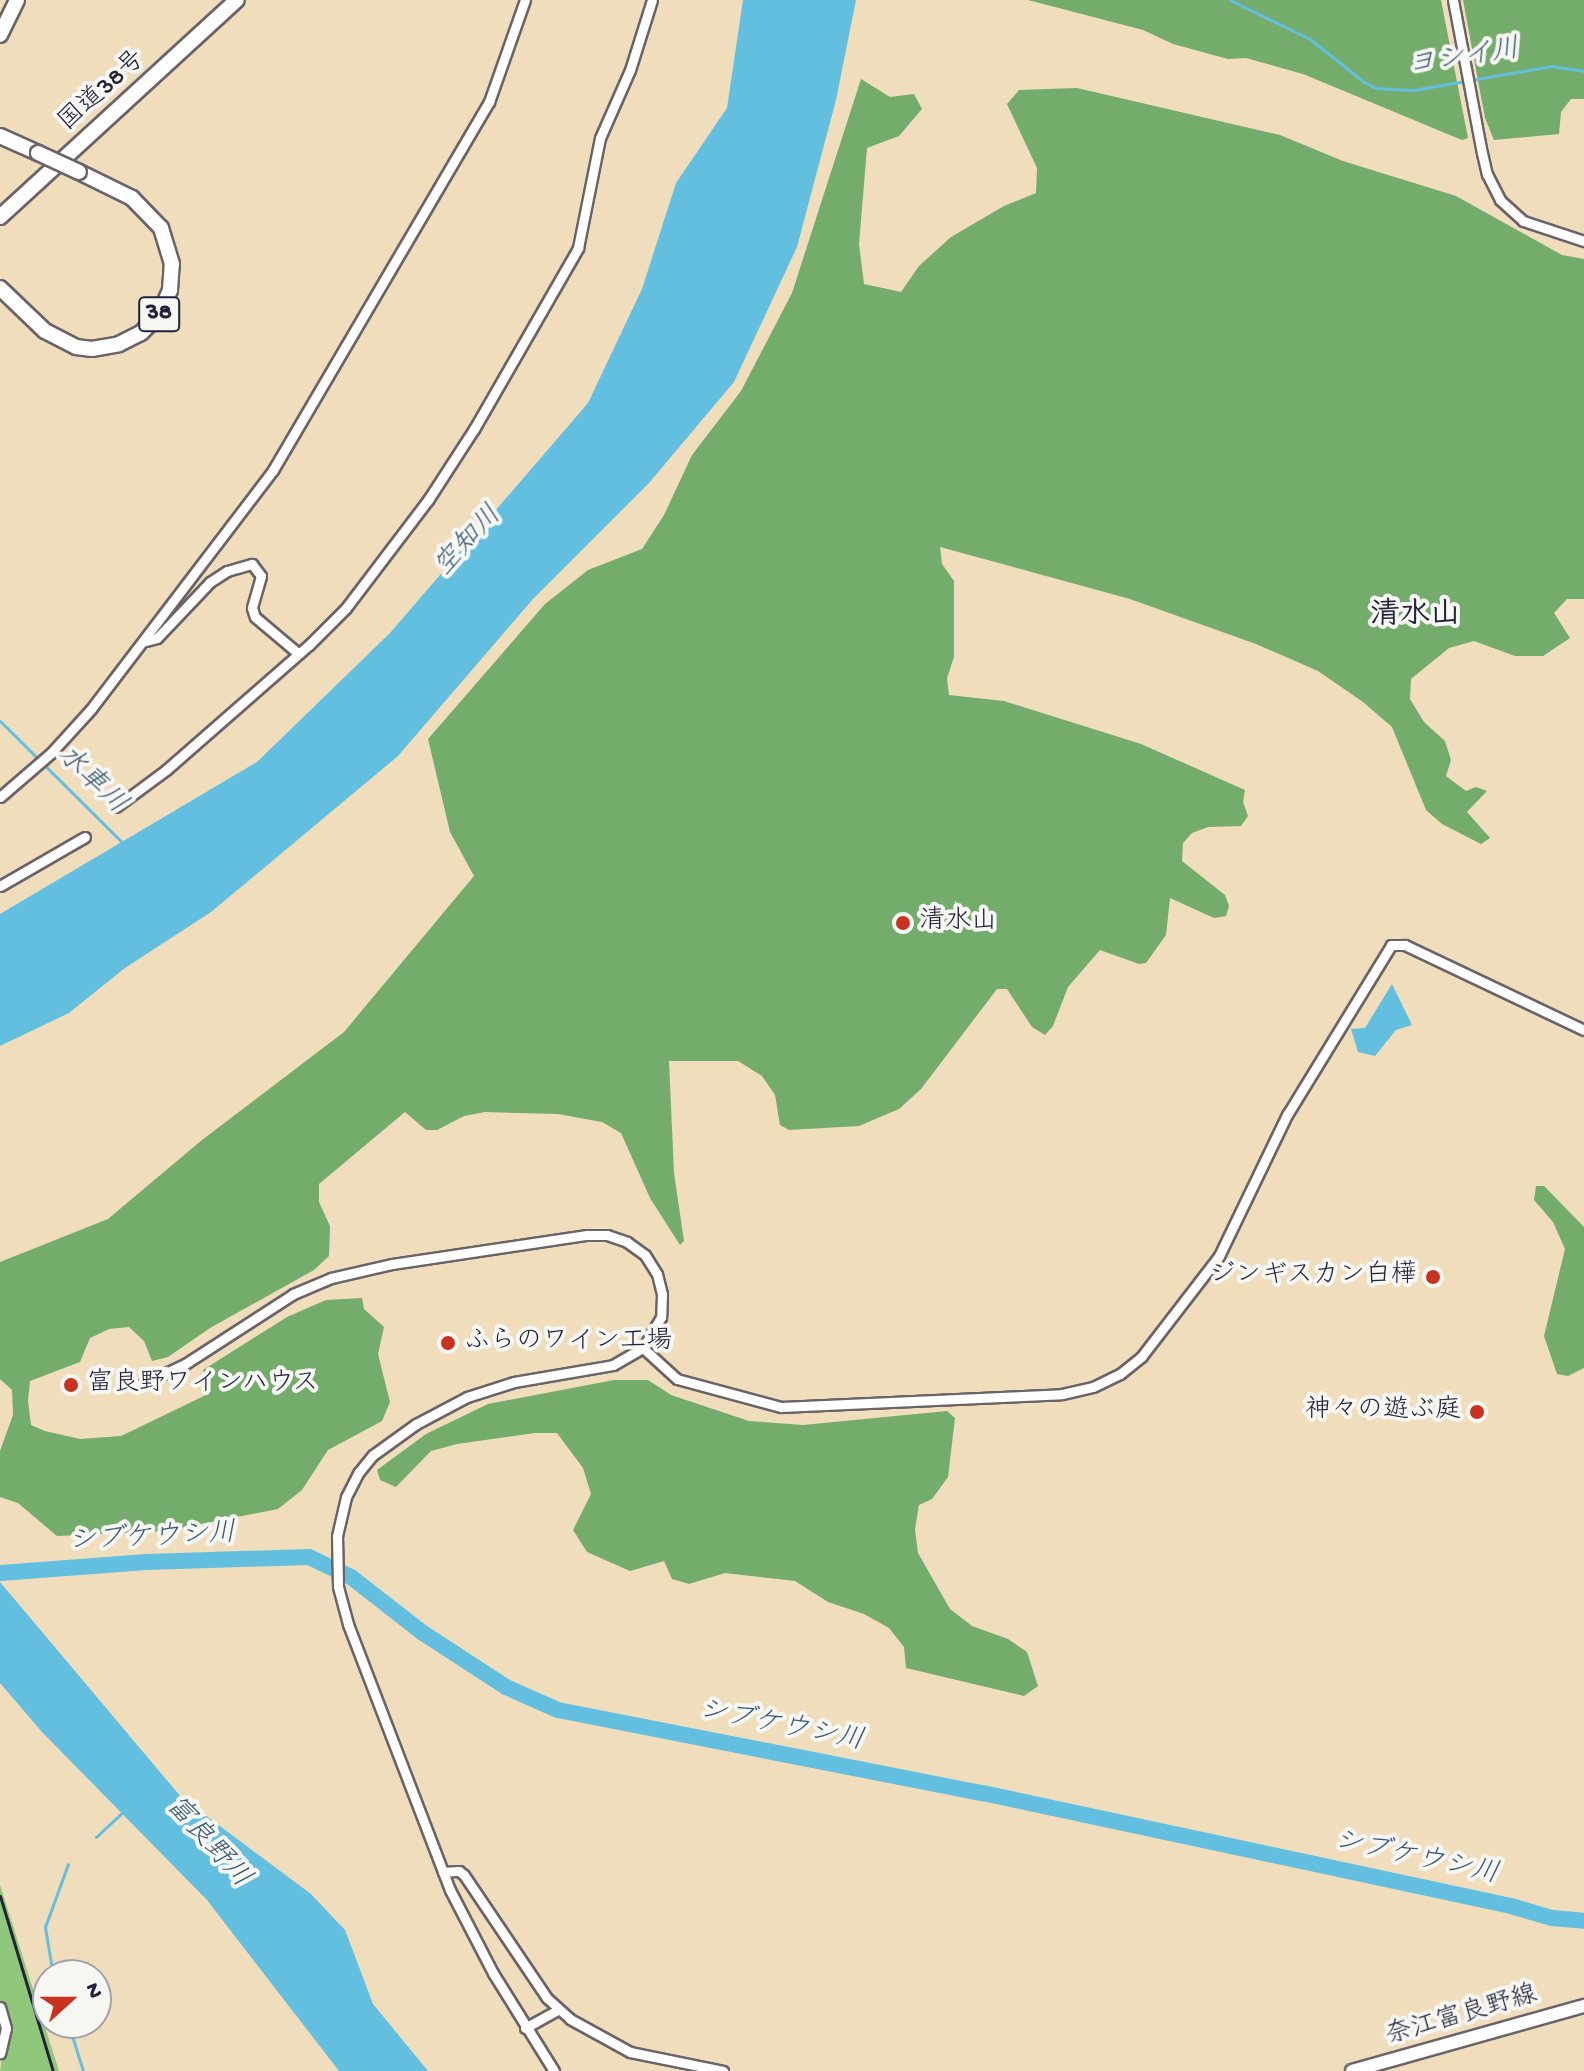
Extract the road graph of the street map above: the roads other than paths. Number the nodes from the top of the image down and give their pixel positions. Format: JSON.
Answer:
{"nodes":[{"id":1,"x":17,"y":0,"type":"edge"},
{"id":2,"x":237,"y":0,"type":"edge"},
{"id":3,"x":525,"y":0,"type":"edge"},
{"id":4,"x":652,"y":0,"type":"edge"},
{"id":5,"x":1454,"y":2,"type":"edge"},
{"id":6,"x":0,"y":35,"type":"edge"},
{"id":7,"x":0,"y":136,"type":"edge"},
{"id":8,"x":0,"y":217,"type":"edge"},
{"id":9,"x":1584,"y":241,"type":"edge"},
{"id":10,"x":0,"y":288,"type":"edge"},
{"id":11,"x":146,"y":641,"type":"junction"},
{"id":12,"x":299,"y":654,"type":"junction"},
{"id":13,"x":0,"y":797,"type":"edge"},
{"id":14,"x":116,"y":807,"type":"dead end"},
{"id":15,"x":85,"y":837,"type":"dead end"},
{"id":16,"x":0,"y":886,"type":"edge"},
{"id":17,"x":1584,"y":1030,"type":"edge"},
{"id":18,"x":643,"y":1348,"type":"junction"},
{"id":19,"x":140,"y":1385,"type":"dead end"},
{"id":20,"x":443,"y":1872,"type":"junction"},
{"id":21,"x":1584,"y":2006,"type":"edge"},
{"id":22,"x":0,"y":2007,"type":"edge"},
{"id":23,"x":558,"y":2010,"type":"junction"},
{"id":24,"x":525,"y":2028,"type":"junction"},
{"id":25,"x":0,"y":2053,"type":"edge"},
{"id":26,"x":554,"y":2071,"type":"edge"},
{"id":27,"x":723,"y":2071,"type":"edge"},
{"id":28,"x":1352,"y":2071,"type":"edge"}],
"edges":[{"from":1,"to":6,"type":"highway"},
{"from":2,"to":8,"type":"highway","name":"国道38号"},
{"from":3,"to":11,"type":"street"},
{"from":4,"to":12,"type":"street"},
{"from":5,"to":9,"type":"street"},
{"from":7,"to":10,"type":"highway","number":"38","bridge":true},
{"from":11,"to":12,"type":"street"},
{"from":11,"to":13,"type":"street"},
{"from":12,"to":14,"type":"street"},
{"from":15,"to":16,"type":"street"},
{"from":17,"to":18,"type":"street"},
{"from":18,"to":19,"type":"street"},
{"from":18,"to":20,"type":"street"},
{"from":20,"to":23,"type":"street"},
{"from":20,"to":24,"type":"street"},
{"from":21,"to":28,"type":"main road","name":"奈江富良野線"},
{"from":22,"to":25,"type":"street"},
{"from":23,"to":24,"type":"street"},
{"from":23,"to":27,"type":"street"},
{"from":24,"to":26,"type":"street"}]}
